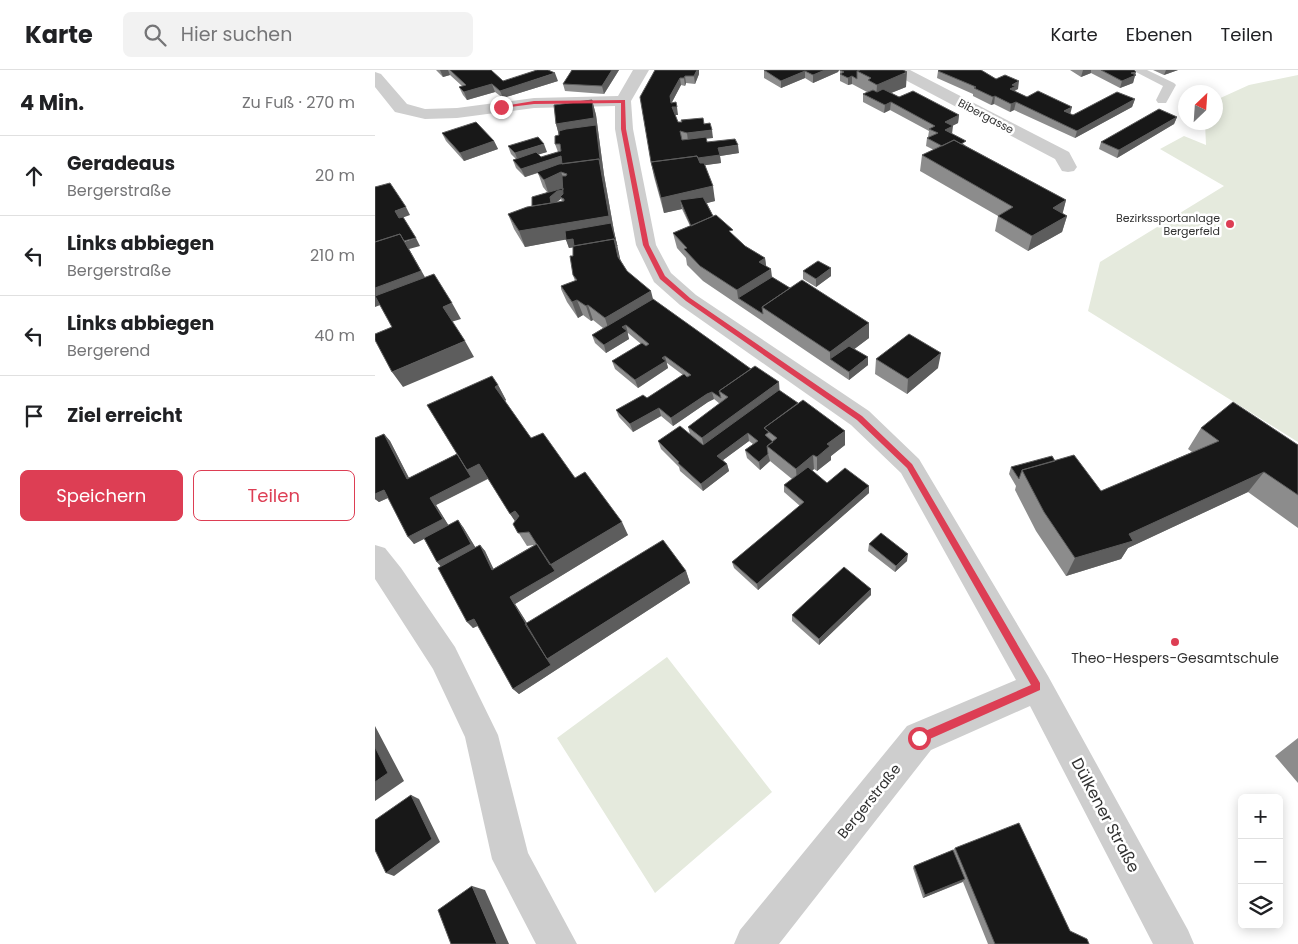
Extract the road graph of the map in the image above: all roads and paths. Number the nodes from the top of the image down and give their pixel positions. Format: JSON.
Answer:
{"nodes":[{"id":1,"x":641,"y":70,"type":"edge"},
{"id":2,"x":898,"y":70,"type":"edge"},
{"id":3,"x":1138,"y":70,"type":"edge"},
{"id":4,"x":375,"y":77,"type":"edge"},
{"id":5,"x":1162,"y":100,"type":"dead end"},
{"id":6,"x":623,"y":101,"type":"junction"},
{"id":7,"x":1069,"y":167,"type":"dead end"},
{"id":8,"x":375,"y":557,"type":"edge"},
{"id":9,"x":1037,"y":686,"type":"junction"},
{"id":10,"x":557,"y":944,"type":"edge"},
{"id":11,"x":754,"y":944,"type":"edge"},
{"id":12,"x":1174,"y":944,"type":"edge"}],
"edges":[{"from":1,"to":6,"type":"street"},
{"from":2,"to":7,"type":"street","name":"Bibergasse"},
{"from":3,"to":5,"type":"lane"},
{"from":4,"to":6,"type":"street"},
{"from":6,"to":9,"type":"street"},
{"from":8,"to":10,"type":"street"},
{"from":9,"to":11,"type":"street","name":"Bergerstraße"},
{"from":9,"to":12,"type":"street","name":"Dülkener Straße"}]}
